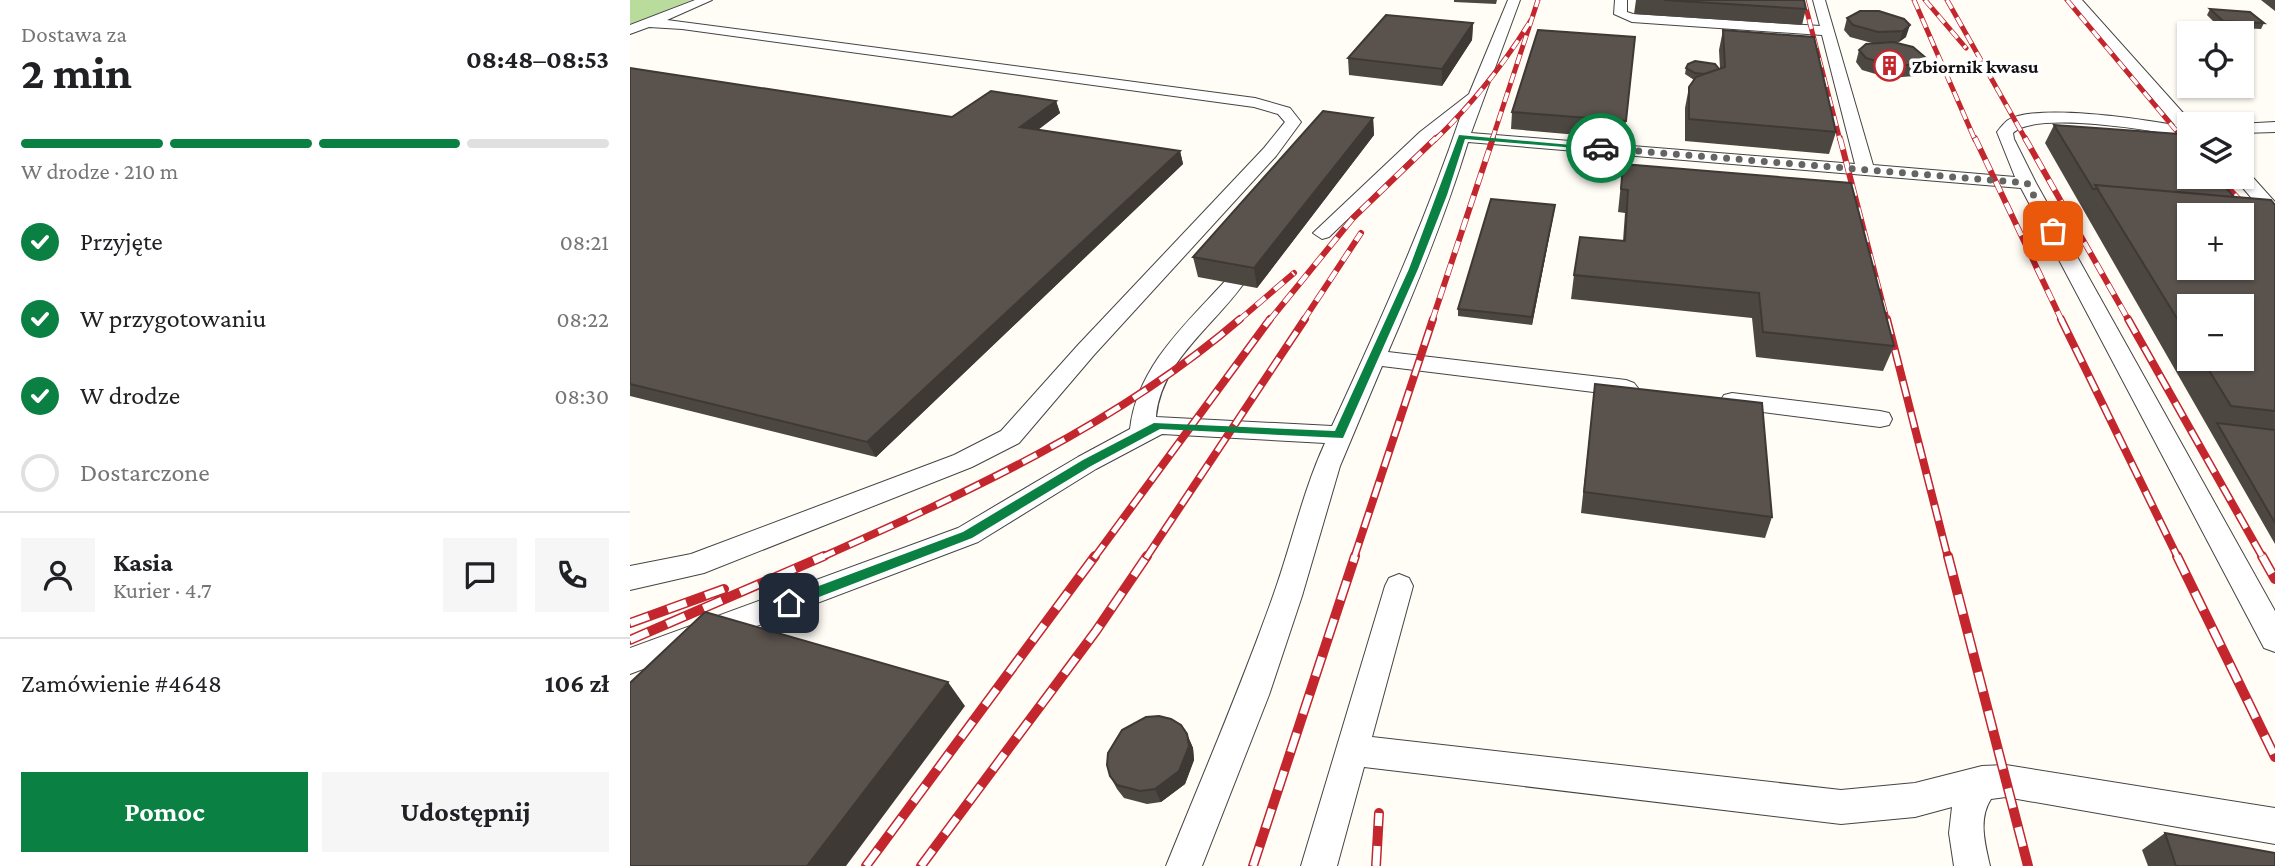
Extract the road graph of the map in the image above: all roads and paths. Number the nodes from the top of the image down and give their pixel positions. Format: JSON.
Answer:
{"nodes":[{"id":1,"x":706,"y":0,"type":"edge"},
{"id":2,"x":1514,"y":0,"type":"edge"},
{"id":3,"x":1621,"y":0,"type":"edge"},
{"id":4,"x":1819,"y":0,"type":"edge"},
{"id":5,"x":2075,"y":0,"type":"edge"},
{"id":6,"x":639,"y":27,"type":"edge"},
{"id":7,"x":1827,"y":31,"type":"junction"},
{"id":8,"x":1475,"y":96,"type":"junction"},
{"id":9,"x":2177,"y":118,"type":"edge"},
{"id":10,"x":2275,"y":127,"type":"edge"},
{"id":11,"x":2254,"y":128,"type":"edge"},
{"id":12,"x":2177,"y":129,"type":"edge"},
{"id":13,"x":1462,"y":137,"type":"junction"},
{"id":14,"x":1865,"y":169,"type":"junction"},
{"id":15,"x":2027,"y":183,"type":"junction"},
{"id":16,"x":2254,"y":189,"type":"edge"},
{"id":17,"x":2275,"y":213,"type":"edge"},
{"id":18,"x":1322,"y":233,"type":"dead end"},
{"id":19,"x":1234,"y":283,"type":"edge"},
{"id":20,"x":1375,"y":358,"type":"junction"},
{"id":21,"x":1649,"y":391,"type":"edge"},
{"id":22,"x":1704,"y":398,"type":"edge"},
{"id":23,"x":1880,"y":419,"type":"dead end"},
{"id":24,"x":1142,"y":435,"type":"junction"},
{"id":25,"x":1339,"y":435,"type":"junction"},
{"id":26,"x":630,"y":578,"type":"edge"},
{"id":27,"x":1399,"y":586,"type":"dead end"},
{"id":28,"x":2275,"y":639,"type":"edge"},
{"id":29,"x":630,"y":661,"type":"edge"},
{"id":30,"x":1352,"y":750,"type":"junction"},
{"id":31,"x":1982,"y":783,"type":"junction"},
{"id":32,"x":2275,"y":826,"type":"edge"},
{"id":33,"x":1184,"y":866,"type":"edge"},
{"id":34,"x":1319,"y":866,"type":"edge"},
{"id":35,"x":1972,"y":866,"type":"edge"}],
"edges":[{"from":1,"to":6,"type":"lane"},
{"from":2,"to":8,"type":"lane"},
{"from":3,"to":7,"type":"lane"},
{"from":4,"to":7,"type":"lane"},
{"from":5,"to":9,"type":"lane"},
{"from":6,"to":26,"type":"lane"},
{"from":7,"to":14,"type":"lane"},
{"from":8,"to":13,"type":"lane"},
{"from":8,"to":18,"type":"lane"},
{"from":10,"to":11,"type":"lane"},
{"from":12,"to":15,"type":"lane"},
{"from":13,"to":14,"type":"lane"},
{"from":13,"to":20,"type":"lane"},
{"from":14,"to":15,"type":"lane"},
{"from":15,"to":28,"type":"lane"},
{"from":16,"to":17,"type":"lane"},
{"from":19,"to":24,"type":"lane"},
{"from":20,"to":21,"type":"lane"},
{"from":20,"to":25,"type":"lane"},
{"from":22,"to":23,"type":"lane"},
{"from":24,"to":25,"type":"lane"},
{"from":24,"to":29,"type":"lane"},
{"from":25,"to":33,"type":"lane"},
{"from":27,"to":30,"type":"lane"},
{"from":30,"to":31,"type":"lane"},
{"from":30,"to":34,"type":"lane"},
{"from":31,"to":32,"type":"lane"},
{"from":31,"to":35,"type":"lane"}]}
